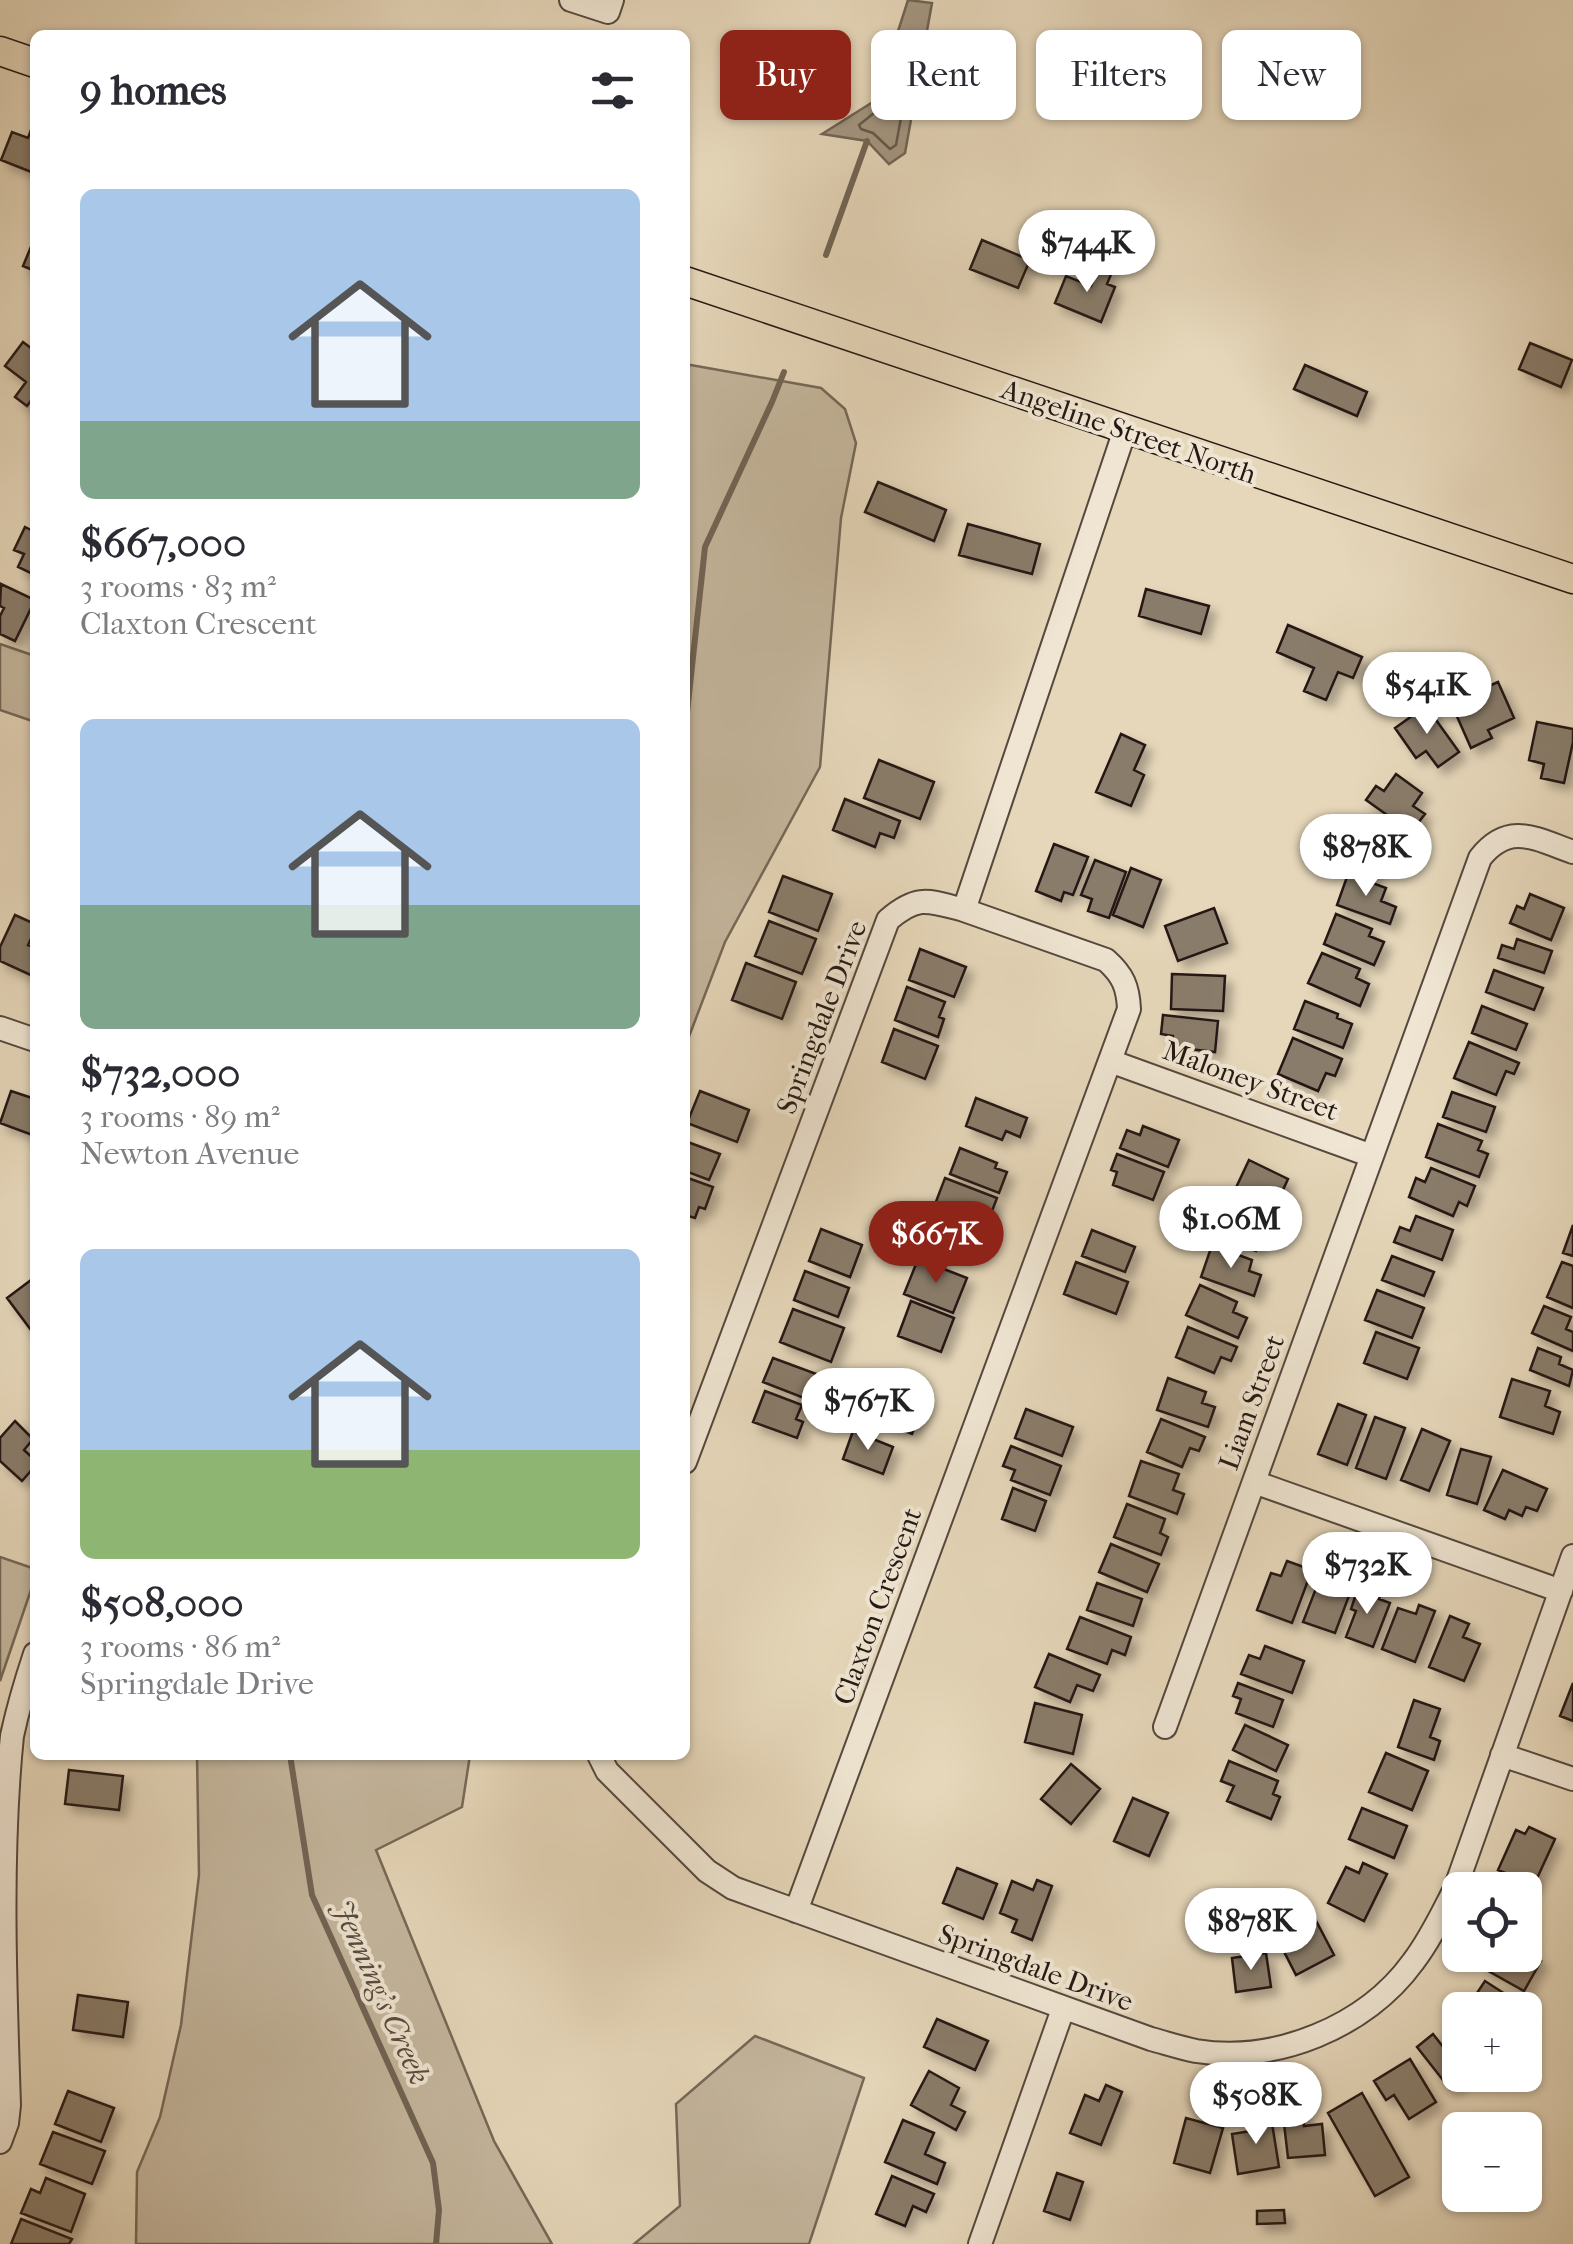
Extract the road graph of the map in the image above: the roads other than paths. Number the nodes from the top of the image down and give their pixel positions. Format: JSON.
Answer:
{"nodes":[{"id":1,"x":570,"y":0,"type":"edge"},
{"id":2,"x":612,"y":0,"type":"edge"},
{"id":3,"x":0,"y":51,"type":"edge"},
{"id":4,"x":30,"y":61,"type":"edge"},
{"id":5,"x":690,"y":283,"type":"edge"},
{"id":6,"x":1125,"y":430,"type":"junction"},
{"id":7,"x":1573,"y":579,"type":"edge"},
{"id":8,"x":1573,"y":852,"type":"edge"},
{"id":9,"x":964,"y":910,"type":"junction"},
{"id":10,"x":0,"y":1028,"type":"edge"},
{"id":11,"x":30,"y":1038,"type":"edge"},
{"id":12,"x":1110,"y":1061,"type":"junction"},
{"id":13,"x":1372,"y":1156,"type":"junction"},
{"id":14,"x":690,"y":1449,"type":"edge"},
{"id":15,"x":1254,"y":1482,"type":"junction"},
{"id":16,"x":1573,"y":1556,"type":"edge"},
{"id":17,"x":1560,"y":1591,"type":"junction"},
{"id":18,"x":30,"y":1672,"type":"edge"},
{"id":19,"x":1165,"y":1727,"type":"dead end"},
{"id":20,"x":1502,"y":1755,"type":"junction"},
{"id":21,"x":602,"y":1760,"type":"edge"},
{"id":22,"x":1573,"y":1779,"type":"edge"},
{"id":23,"x":796,"y":1911,"type":"junction"},
{"id":24,"x":1063,"y":2009,"type":"junction"},
{"id":25,"x":0,"y":2142,"type":"edge"},
{"id":26,"x":980,"y":2244,"type":"edge"}],
"edges":[{"from":1,"to":2,"type":"street"},
{"from":3,"to":4,"type":"main road"},
{"from":5,"to":6,"type":"main road","name":"Angeline Street North"},
{"from":6,"to":7,"type":"main road","name":"Angeline Street North"},
{"from":6,"to":9,"type":"street"},
{"from":8,"to":13,"type":"street","name":"Liam Street"},
{"from":9,"to":12,"type":"street","name":"Claxton Crescent"},
{"from":9,"to":14,"type":"street","name":"Springdale Drive"},
{"from":10,"to":11,"type":"street"},
{"from":12,"to":13,"type":"street","name":"Maloney Street"},
{"from":12,"to":23,"type":"street","name":"Claxton Crescent"},
{"from":13,"to":15,"type":"street","name":"Liam Street"},
{"from":15,"to":17,"type":"street"},
{"from":15,"to":19,"type":"street","name":"Liam Street"},
{"from":16,"to":17,"type":"street","name":"Springdale Drive"},
{"from":17,"to":20,"type":"street","name":"Springdale Drive"},
{"from":18,"to":25,"type":"street"},
{"from":20,"to":22,"type":"street"},
{"from":20,"to":24,"type":"street","name":"Springdale Drive"},
{"from":21,"to":23,"type":"street","name":"Springdale Drive"},
{"from":23,"to":24,"type":"street","name":"Springdale Drive"},
{"from":24,"to":26,"type":"street"}]}
